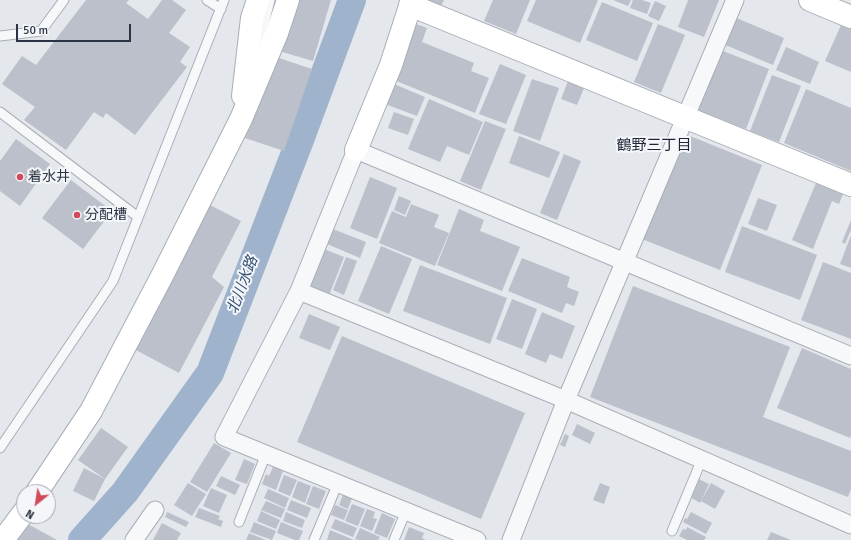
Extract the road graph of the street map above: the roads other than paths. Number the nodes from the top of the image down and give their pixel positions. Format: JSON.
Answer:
{"nodes":[{"id":1,"x":64,"y":0,"type":"edge"},
{"id":2,"x":208,"y":0,"type":"edge"},
{"id":3,"x":224,"y":0,"type":"edge"},
{"id":4,"x":258,"y":0,"type":"edge"},
{"id":5,"x":270,"y":0,"type":"edge"},
{"id":6,"x":288,"y":0,"type":"edge"},
{"id":7,"x":735,"y":0,"type":"edge"},
{"id":8,"x":810,"y":0,"type":"edge"},
{"id":9,"x":411,"y":2,"type":"edge"},
{"id":10,"x":221,"y":9,"type":"junction"},
{"id":11,"x":851,"y":17,"type":"edge"},
{"id":12,"x":0,"y":36,"type":"edge"},
{"id":13,"x":0,"y":112,"type":"edge"},
{"id":14,"x":685,"y":118,"type":"junction"},
{"id":15,"x":240,"y":119,"type":"junction"},
{"id":16,"x":356,"y":150,"type":"junction"},
{"id":17,"x":851,"y":186,"type":"edge"},
{"id":18,"x":138,"y":217,"type":"junction"},
{"id":19,"x":624,"y":262,"type":"junction"},
{"id":20,"x":299,"y":291,"type":"junction"},
{"id":21,"x":851,"y":356,"type":"edge"},
{"id":22,"x":566,"y":400,"type":"junction"},
{"id":23,"x":0,"y":448,"type":"edge"},
{"id":24,"x":266,"y":454,"type":"junction"},
{"id":25,"x":702,"y":459,"type":"junction"},
{"id":26,"x":338,"y":483,"type":"junction"},
{"id":27,"x":43,"y":484,"type":"edge"},
{"id":28,"x":155,"y":510,"type":"dead end"},
{"id":29,"x":406,"y":511,"type":"junction"},
{"id":30,"x":239,"y":522,"type":"dead end"},
{"id":31,"x":16,"y":523,"type":"edge"},
{"id":32,"x":851,"y":525,"type":"edge"},
{"id":33,"x":672,"y":531,"type":"dead end"},
{"id":34,"x":474,"y":539,"type":"edge"},
{"id":35,"x":3,"y":540,"type":"edge"},
{"id":36,"x":134,"y":540,"type":"edge"},
{"id":37,"x":314,"y":540,"type":"edge"},
{"id":38,"x":394,"y":540,"type":"edge"},
{"id":39,"x":511,"y":540,"type":"edge"}],
"edges":[{"from":1,"to":12,"type":"lane"},
{"from":2,"to":10,"type":"lane"},
{"from":3,"to":10,"type":"lane"},
{"from":4,"to":15,"type":"street"},
{"from":5,"to":15,"type":"lane"},
{"from":6,"to":15,"type":"street"},
{"from":7,"to":14,"type":"street"},
{"from":8,"to":11,"type":"street"},
{"from":9,"to":14,"type":"street"},
{"from":9,"to":16,"type":"street"},
{"from":10,"to":18,"type":"lane"},
{"from":13,"to":18,"type":"lane"},
{"from":14,"to":17,"type":"street"},
{"from":14,"to":19,"type":"street"},
{"from":15,"to":27,"type":"street"},
{"from":16,"to":19,"type":"street"},
{"from":16,"to":20,"type":"street"},
{"from":18,"to":23,"type":"lane"},
{"from":19,"to":21,"type":"street"},
{"from":19,"to":22,"type":"street"},
{"from":20,"to":22,"type":"street"},
{"from":20,"to":24,"type":"street"},
{"from":22,"to":25,"type":"street"},
{"from":22,"to":39,"type":"street"},
{"from":24,"to":26,"type":"street"},
{"from":24,"to":30,"type":"lane"},
{"from":25,"to":32,"type":"street"},
{"from":25,"to":33,"type":"lane"},
{"from":26,"to":29,"type":"street"},
{"from":26,"to":37,"type":"lane"},
{"from":28,"to":36,"type":"street"},
{"from":29,"to":34,"type":"street"},
{"from":29,"to":38,"type":"lane"},
{"from":31,"to":35,"type":"street"}]}
